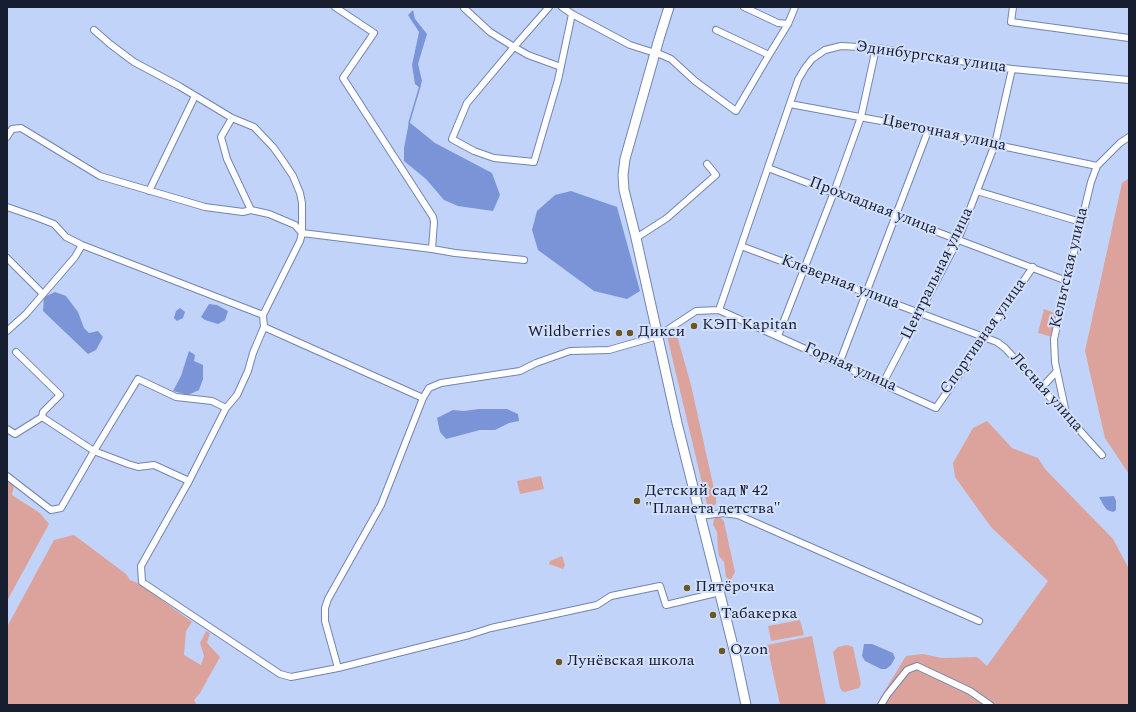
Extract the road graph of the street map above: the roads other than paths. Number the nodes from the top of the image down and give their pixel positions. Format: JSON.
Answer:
{"nodes":[{"id":1,"x":335,"y":7,"type":"edge"},
{"id":2,"x":549,"y":7,"type":"edge"},
{"id":3,"x":562,"y":7,"type":"edge"},
{"id":4,"x":669,"y":7,"type":"edge"},
{"id":5,"x":744,"y":7,"type":"edge"},
{"id":6,"x":795,"y":7,"type":"edge"},
{"id":7,"x":1013,"y":7,"type":"edge"},
{"id":8,"x":464,"y":8,"type":"edge"},
{"id":9,"x":572,"y":14,"type":"junction"},
{"id":10,"x":788,"y":24,"type":"junction"},
{"id":11,"x":94,"y":30,"type":"dead end"},
{"id":12,"x":716,"y":30,"type":"dead end"},
{"id":13,"x":1129,"y":38,"type":"edge"},
{"id":14,"x":514,"y":47,"type":"junction"},
{"id":15,"x":876,"y":48,"type":"junction"},
{"id":16,"x":655,"y":52,"type":"junction"},
{"id":17,"x":769,"y":55,"type":"junction"},
{"id":18,"x":561,"y":67,"type":"junction"},
{"id":19,"x":1012,"y":70,"type":"junction"},
{"id":20,"x":1129,"y":80,"type":"edge"},
{"id":21,"x":195,"y":96,"type":"junction"},
{"id":22,"x":790,"y":104,"type":"junction"},
{"id":23,"x":861,"y":117,"type":"junction"},
{"id":24,"x":232,"y":118,"type":"junction"},
{"id":25,"x":928,"y":131,"type":"junction"},
{"id":26,"x":7,"y":137,"type":"edge"},
{"id":27,"x":1129,"y":137,"type":"edge"},
{"id":28,"x":995,"y":144,"type":"junction"},
{"id":29,"x":707,"y":164,"type":"dead end"},
{"id":30,"x":1097,"y":166,"type":"junction"},
{"id":31,"x":768,"y":168,"type":"junction"},
{"id":32,"x":149,"y":191,"type":"junction"},
{"id":33,"x":977,"y":191,"type":"junction"},
{"id":34,"x":834,"y":192,"type":"junction"},
{"id":35,"x":7,"y":207,"type":"edge"},
{"id":36,"x":251,"y":210,"type":"junction"},
{"id":37,"x":896,"y":216,"type":"junction"},
{"id":38,"x":1081,"y":222,"type":"junction"},
{"id":39,"x":302,"y":233,"type":"junction"},
{"id":40,"x":636,"y":238,"type":"junction"},
{"id":41,"x":958,"y":240,"type":"junction"},
{"id":42,"x":82,"y":245,"type":"junction"},
{"id":43,"x":741,"y":246,"type":"junction"},
{"id":44,"x":432,"y":249,"type":"junction"},
{"id":45,"x":7,"y":258,"type":"edge"},
{"id":46,"x":524,"y":260,"type":"dead end"},
{"id":47,"x":1033,"y":267,"type":"junction"},
{"id":48,"x":804,"y":269,"type":"junction"},
{"id":49,"x":1067,"y":281,"type":"junction"},
{"id":50,"x":43,"y":294,"type":"junction"},
{"id":51,"x":866,"y":294,"type":"junction"},
{"id":52,"x":719,"y":310,"type":"junction"},
{"id":53,"x":920,"y":313,"type":"junction"},
{"id":54,"x":263,"y":315,"type":"junction"},
{"id":55,"x":264,"y":327,"type":"junction"},
{"id":56,"x":7,"y":331,"type":"edge"},
{"id":57,"x":658,"y":336,"type":"junction"},
{"id":58,"x":778,"y":336,"type":"junction"},
{"id":59,"x":984,"y":338,"type":"junction"},
{"id":60,"x":16,"y":352,"type":"dead end"},
{"id":61,"x":839,"y":364,"type":"junction"},
{"id":62,"x":1057,"y":371,"type":"junction"},
{"id":63,"x":883,"y":383,"type":"junction"},
{"id":64,"x":1040,"y":386,"type":"junction"},
{"id":65,"x":423,"y":398,"type":"junction"},
{"id":66,"x":226,"y":408,"type":"junction"},
{"id":67,"x":936,"y":408,"type":"joint"},
{"id":68,"x":1066,"y":415,"type":"junction"},
{"id":69,"x":42,"y":417,"type":"junction"},
{"id":70,"x":7,"y":429,"type":"edge"},
{"id":71,"x":94,"y":451,"type":"junction"},
{"id":72,"x":1102,"y":455,"type":"dead end"},
{"id":73,"x":7,"y":476,"type":"edge"},
{"id":74,"x":189,"y":481,"type":"junction"},
{"id":75,"x":700,"y":516,"type":"junction"},
{"id":76,"x":720,"y":592,"type":"junction"},
{"id":77,"x":979,"y":621,"type":"dead end"},
{"id":78,"x":338,"y":668,"type":"junction"},
{"id":79,"x":746,"y":705,"type":"edge"},
{"id":80,"x":881,"y":705,"type":"edge"},
{"id":81,"x":990,"y":705,"type":"edge"}],
"edges":[{"from":1,"to":44,"type":"street"},
{"from":2,"to":14,"type":"street"},
{"from":3,"to":9,"type":"street"},
{"from":4,"to":16,"type":"street"},
{"from":5,"to":10,"type":"street"},
{"from":6,"to":10,"type":"street"},
{"from":7,"to":13,"type":"street"},
{"from":8,"to":14,"type":"street"},
{"from":9,"to":16,"type":"street"},
{"from":9,"to":18,"type":"street"},
{"from":10,"to":17,"type":"street"},
{"from":11,"to":21,"type":"street"},
{"from":12,"to":17,"type":"street"},
{"from":14,"to":18,"type":"street"},
{"from":14,"to":18,"type":"street"},
{"from":15,"to":19,"type":"street","name":"Эдинбургская улица"},
{"from":15,"to":22,"type":"street","name":"Эдинбургская улица"},
{"from":15,"to":23,"type":"street"},
{"from":16,"to":17,"type":"street"},
{"from":16,"to":40,"type":"street"},
{"from":19,"to":20,"type":"street","name":"Эдинбургская улица"},
{"from":19,"to":28,"type":"street","name":"Центральная улица"},
{"from":21,"to":24,"type":"street"},
{"from":21,"to":32,"type":"street"},
{"from":22,"to":23,"type":"street","name":"Цветочная улица"},
{"from":22,"to":31,"type":"street","name":"Эдинбургская улица"},
{"from":23,"to":25,"type":"street","name":"Цветочная улица"},
{"from":23,"to":34,"type":"street"},
{"from":24,"to":36,"type":"street"},
{"from":24,"to":39,"type":"street"},
{"from":25,"to":28,"type":"street","name":"Цветочная улица"},
{"from":25,"to":37,"type":"street"},
{"from":26,"to":32,"type":"street"},
{"from":27,"to":30,"type":"street","name":"Кельтская улица"},
{"from":28,"to":30,"type":"street","name":"Цветочная улица"},
{"from":28,"to":33,"type":"street","name":"Центральная улица"},
{"from":29,"to":40,"type":"street"},
{"from":30,"to":38,"type":"street","name":"Кельтская улица"},
{"from":31,"to":34,"type":"street","name":"Прохладная улица"},
{"from":31,"to":43,"type":"street","name":"Эдинбургская улица"},
{"from":32,"to":36,"type":"street"},
{"from":33,"to":38,"type":"street"},
{"from":33,"to":41,"type":"street","name":"Центральная улица"},
{"from":34,"to":37,"type":"street","name":"Прохладная улица"},
{"from":34,"to":48,"type":"street"},
{"from":35,"to":42,"type":"street"},
{"from":36,"to":39,"type":"street"},
{"from":37,"to":41,"type":"street","name":"Прохладная улица"},
{"from":37,"to":51,"type":"street"},
{"from":38,"to":49,"type":"street","name":"Кельтская улица"},
{"from":39,"to":44,"type":"street"},
{"from":39,"to":54,"type":"street"},
{"from":40,"to":57,"type":"street"},
{"from":41,"to":47,"type":"street","name":"Прохладная улица"},
{"from":41,"to":53,"type":"street","name":"Центральная улица"},
{"from":42,"to":50,"type":"street"},
{"from":42,"to":54,"type":"street"},
{"from":43,"to":48,"type":"street","name":"Клеверная улица"},
{"from":43,"to":52,"type":"street","name":"Эдинбургская улица"},
{"from":44,"to":46,"type":"street"},
{"from":45,"to":50,"type":"street"},
{"from":47,"to":49,"type":"street","name":"Прохладная улица"},
{"from":47,"to":59,"type":"street","name":"Спортивная улица"},
{"from":48,"to":51,"type":"street","name":"Клеверная улица"},
{"from":48,"to":58,"type":"street"},
{"from":49,"to":62,"type":"street","name":"Кельтская улица"},
{"from":50,"to":56,"type":"street"},
{"from":51,"to":53,"type":"street","name":"Клеверная улица"},
{"from":51,"to":61,"type":"street"},
{"from":52,"to":57,"type":"street"},
{"from":52,"to":58,"type":"street","name":"Горная улица"},
{"from":53,"to":59,"type":"street","name":"Клеверная улица"},
{"from":53,"to":63,"type":"street","name":"Центральная улица"},
{"from":54,"to":55,"type":"street"},
{"from":55,"to":65,"type":"street"},
{"from":55,"to":66,"type":"street"},
{"from":57,"to":65,"type":"street"},
{"from":57,"to":75,"type":"street"},
{"from":58,"to":61,"type":"street","name":"Горная улица"},
{"from":59,"to":64,"type":"street","name":"Лесная улица"},
{"from":59,"to":67,"type":"street","name":"Спортивная улица"},
{"from":60,"to":69,"type":"street"},
{"from":61,"to":63,"type":"street","name":"Горная улица"},
{"from":62,"to":64,"type":"street"},
{"from":62,"to":68,"type":"street","name":"Кельтская улица"},
{"from":63,"to":67,"type":"street","name":"Горная улица"},
{"from":64,"to":68,"type":"street","name":"Лесная улица"},
{"from":65,"to":78,"type":"street"},
{"from":66,"to":71,"type":"street"},
{"from":66,"to":74,"type":"street"},
{"from":68,"to":72,"type":"street","name":"Лесная улица"},
{"from":69,"to":70,"type":"street"},
{"from":69,"to":71,"type":"street"},
{"from":71,"to":73,"type":"street"},
{"from":71,"to":74,"type":"street"},
{"from":74,"to":78,"type":"street"},
{"from":75,"to":76,"type":"street"},
{"from":75,"to":77,"type":"street"},
{"from":76,"to":78,"type":"street"},
{"from":76,"to":79,"type":"street"},
{"from":80,"to":81,"type":"street"}]}
